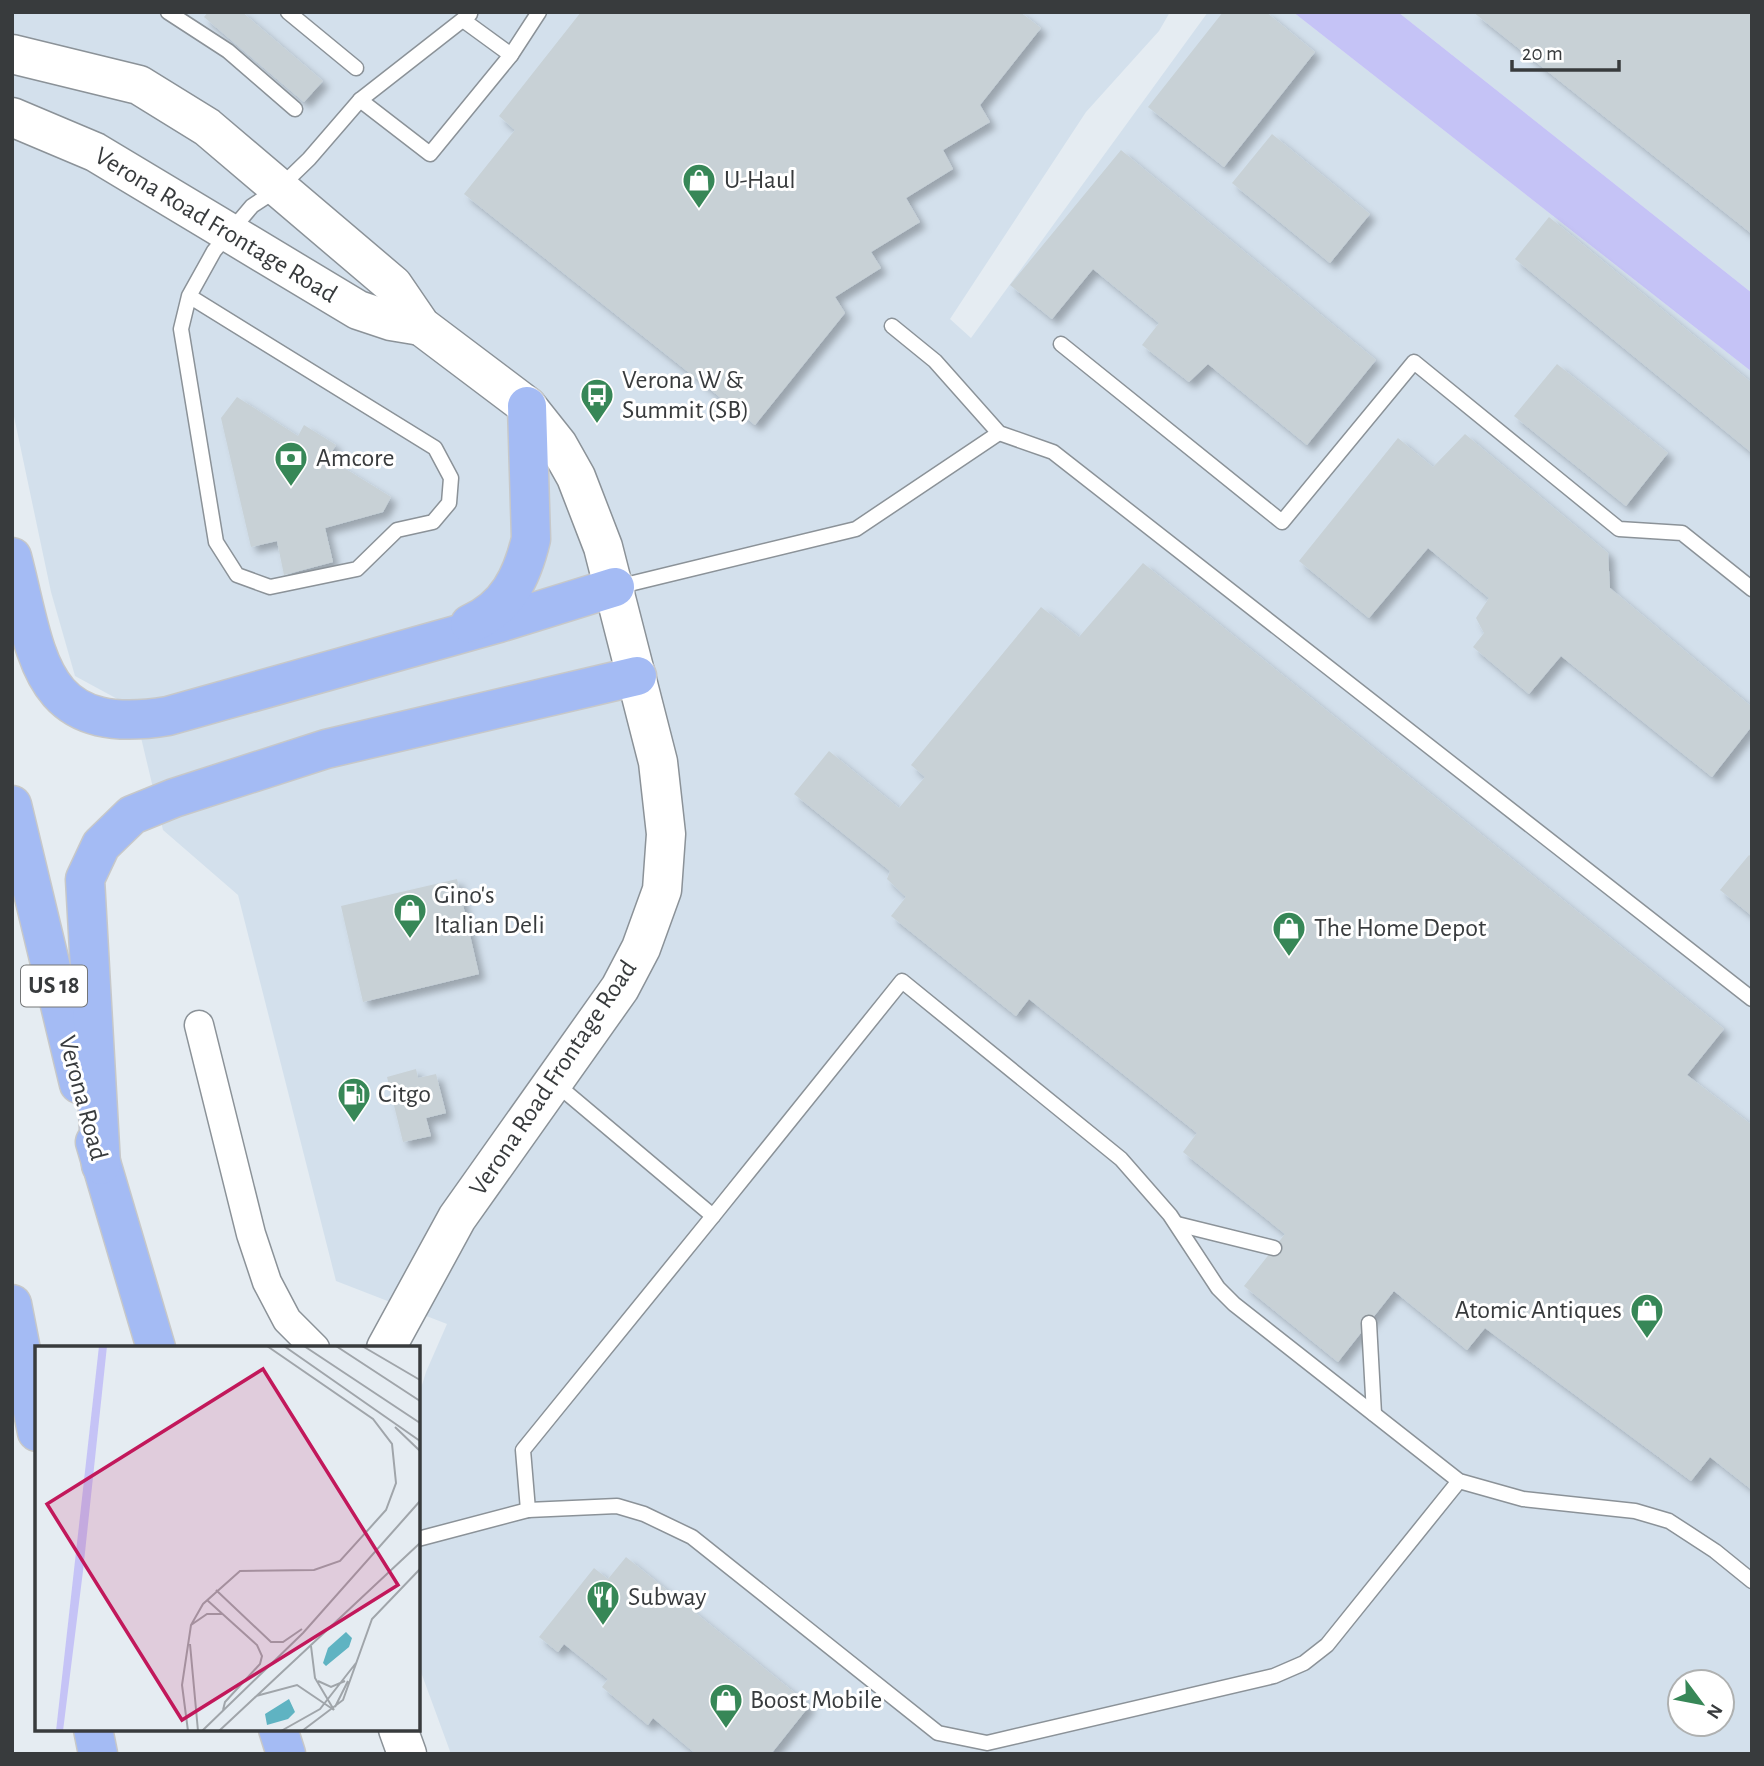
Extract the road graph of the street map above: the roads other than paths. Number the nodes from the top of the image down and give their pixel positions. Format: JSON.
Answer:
{"nodes":[{"id":1,"x":168,"y":12,"type":"edge"},
{"id":2,"x":288,"y":12,"type":"edge"},
{"id":3,"x":539,"y":12,"type":"edge"},
{"id":4,"x":12,"y":54,"type":"edge"},
{"id":5,"x":511,"y":55,"type":"junction"},
{"id":6,"x":356,"y":68,"type":"dead end"},
{"id":7,"x":360,"y":100,"type":"junction"},
{"id":8,"x":295,"y":109,"type":"dead end"},
{"id":9,"x":12,"y":117,"type":"edge"},
{"id":10,"x":278,"y":189,"type":"junction"},
{"id":11,"x":230,"y":230,"type":"junction"},
{"id":12,"x":189,"y":296,"type":"junction"},
{"id":13,"x":421,"y":326,"type":"junction"},
{"id":14,"x":892,"y":326,"type":"dead end"},
{"id":15,"x":1061,"y":344,"type":"dead end"},
{"id":16,"x":527,"y":406,"type":"junction"},
{"id":17,"x":999,"y":433,"type":"junction"},
{"id":18,"x":12,"y":557,"type":"edge"},
{"id":19,"x":615,"y":587,"type":"junction"},
{"id":20,"x":1752,"y":589,"type":"edge"},
{"id":21,"x":433,"y":641,"type":"junction"},
{"id":22,"x":637,"y":676,"type":"junction"},
{"id":23,"x":12,"y":805,"type":"edge"},
{"id":24,"x":1752,"y":999,"type":"edge"},
{"id":25,"x":199,"y":1025,"type":"dead end"},
{"id":26,"x":554,"y":1082,"type":"junction"},
{"id":27,"x":101,"y":1165,"type":"junction"},
{"id":28,"x":713,"y":1216,"type":"junction"},
{"id":29,"x":1177,"y":1224,"type":"junction"},
{"id":30,"x":1274,"y":1248,"type":"dead end"},
{"id":31,"x":12,"y":1304,"type":"edge"},
{"id":32,"x":1369,"y":1323,"type":"dead end"},
{"id":33,"x":155,"y":1346,"type":"edge"},
{"id":34,"x":313,"y":1346,"type":"edge"},
{"id":35,"x":387,"y":1346,"type":"edge"},
{"id":36,"x":1374,"y":1414,"type":"junction"},
{"id":37,"x":35,"y":1422,"type":"edge"},
{"id":38,"x":1459,"y":1482,"type":"junction"},
{"id":39,"x":528,"y":1510,"type":"junction"},
{"id":40,"x":420,"y":1538,"type":"edge"},
{"id":41,"x":1752,"y":1581,"type":"edge"},
{"id":42,"x":93,"y":1731,"type":"edge"},
{"id":43,"x":279,"y":1731,"type":"edge"},
{"id":44,"x":399,"y":1731,"type":"edge"},
{"id":45,"x":98,"y":1754,"type":"edge"},
{"id":46,"x":286,"y":1754,"type":"edge"},
{"id":47,"x":407,"y":1754,"type":"edge"}],
"edges":[{"from":1,"to":8,"type":"lane"},
{"from":2,"to":6,"type":"lane"},
{"from":3,"to":5,"type":"lane"},
{"from":4,"to":10,"type":"street","name":"Verona Road Frontage Road"},
{"from":5,"to":7,"type":"lane"},
{"from":5,"to":7,"type":"lane"},
{"from":7,"to":10,"type":"lane"},
{"from":9,"to":11,"type":"street","name":"Verona Road Frontage Road"},
{"from":10,"to":11,"type":"lane"},
{"from":10,"to":13,"type":"street","name":"Verona Road Frontage Road"},
{"from":11,"to":12,"type":"lane"},
{"from":11,"to":13,"type":"street","name":"Verona Road Frontage Road"},
{"from":12,"to":12,"type":"lane"},
{"from":13,"to":16,"type":"street","name":"Verona Road Frontage Road"},
{"from":14,"to":17,"type":"lane"},
{"from":15,"to":20,"type":"lane"},
{"from":16,"to":19,"type":"street","name":"Verona Road Frontage Road"},
{"from":16,"to":21,"type":"highway"},
{"from":17,"to":19,"type":"lane"},
{"from":17,"to":24,"type":"lane"},
{"from":18,"to":21,"type":"highway"},
{"from":19,"to":21,"type":"highway"},
{"from":19,"to":22,"type":"street","name":"Verona Road Frontage Road"},
{"from":22,"to":26,"type":"street","name":"Verona Road Frontage Road"},
{"from":22,"to":27,"type":"highway"},
{"from":23,"to":27,"type":"highway","name":"Verona Road","number":"US 18"},
{"from":25,"to":34,"type":"street"},
{"from":26,"to":28,"type":"lane"},
{"from":26,"to":35,"type":"street","name":"Verona Road Frontage Road"},
{"from":27,"to":33,"type":"highway","name":"Verona Road","number":"US 18"},
{"from":28,"to":29,"type":"lane"},
{"from":28,"to":39,"type":"lane"},
{"from":29,"to":30,"type":"lane"},
{"from":29,"to":36,"type":"lane"},
{"from":31,"to":37,"type":"highway"},
{"from":32,"to":36,"type":"lane"},
{"from":36,"to":38,"type":"lane"},
{"from":38,"to":39,"type":"lane"},
{"from":38,"to":41,"type":"lane"},
{"from":39,"to":40,"type":"lane"},
{"from":42,"to":45,"type":"highway"},
{"from":43,"to":46,"type":"highway"},
{"from":44,"to":47,"type":"street"}]}
